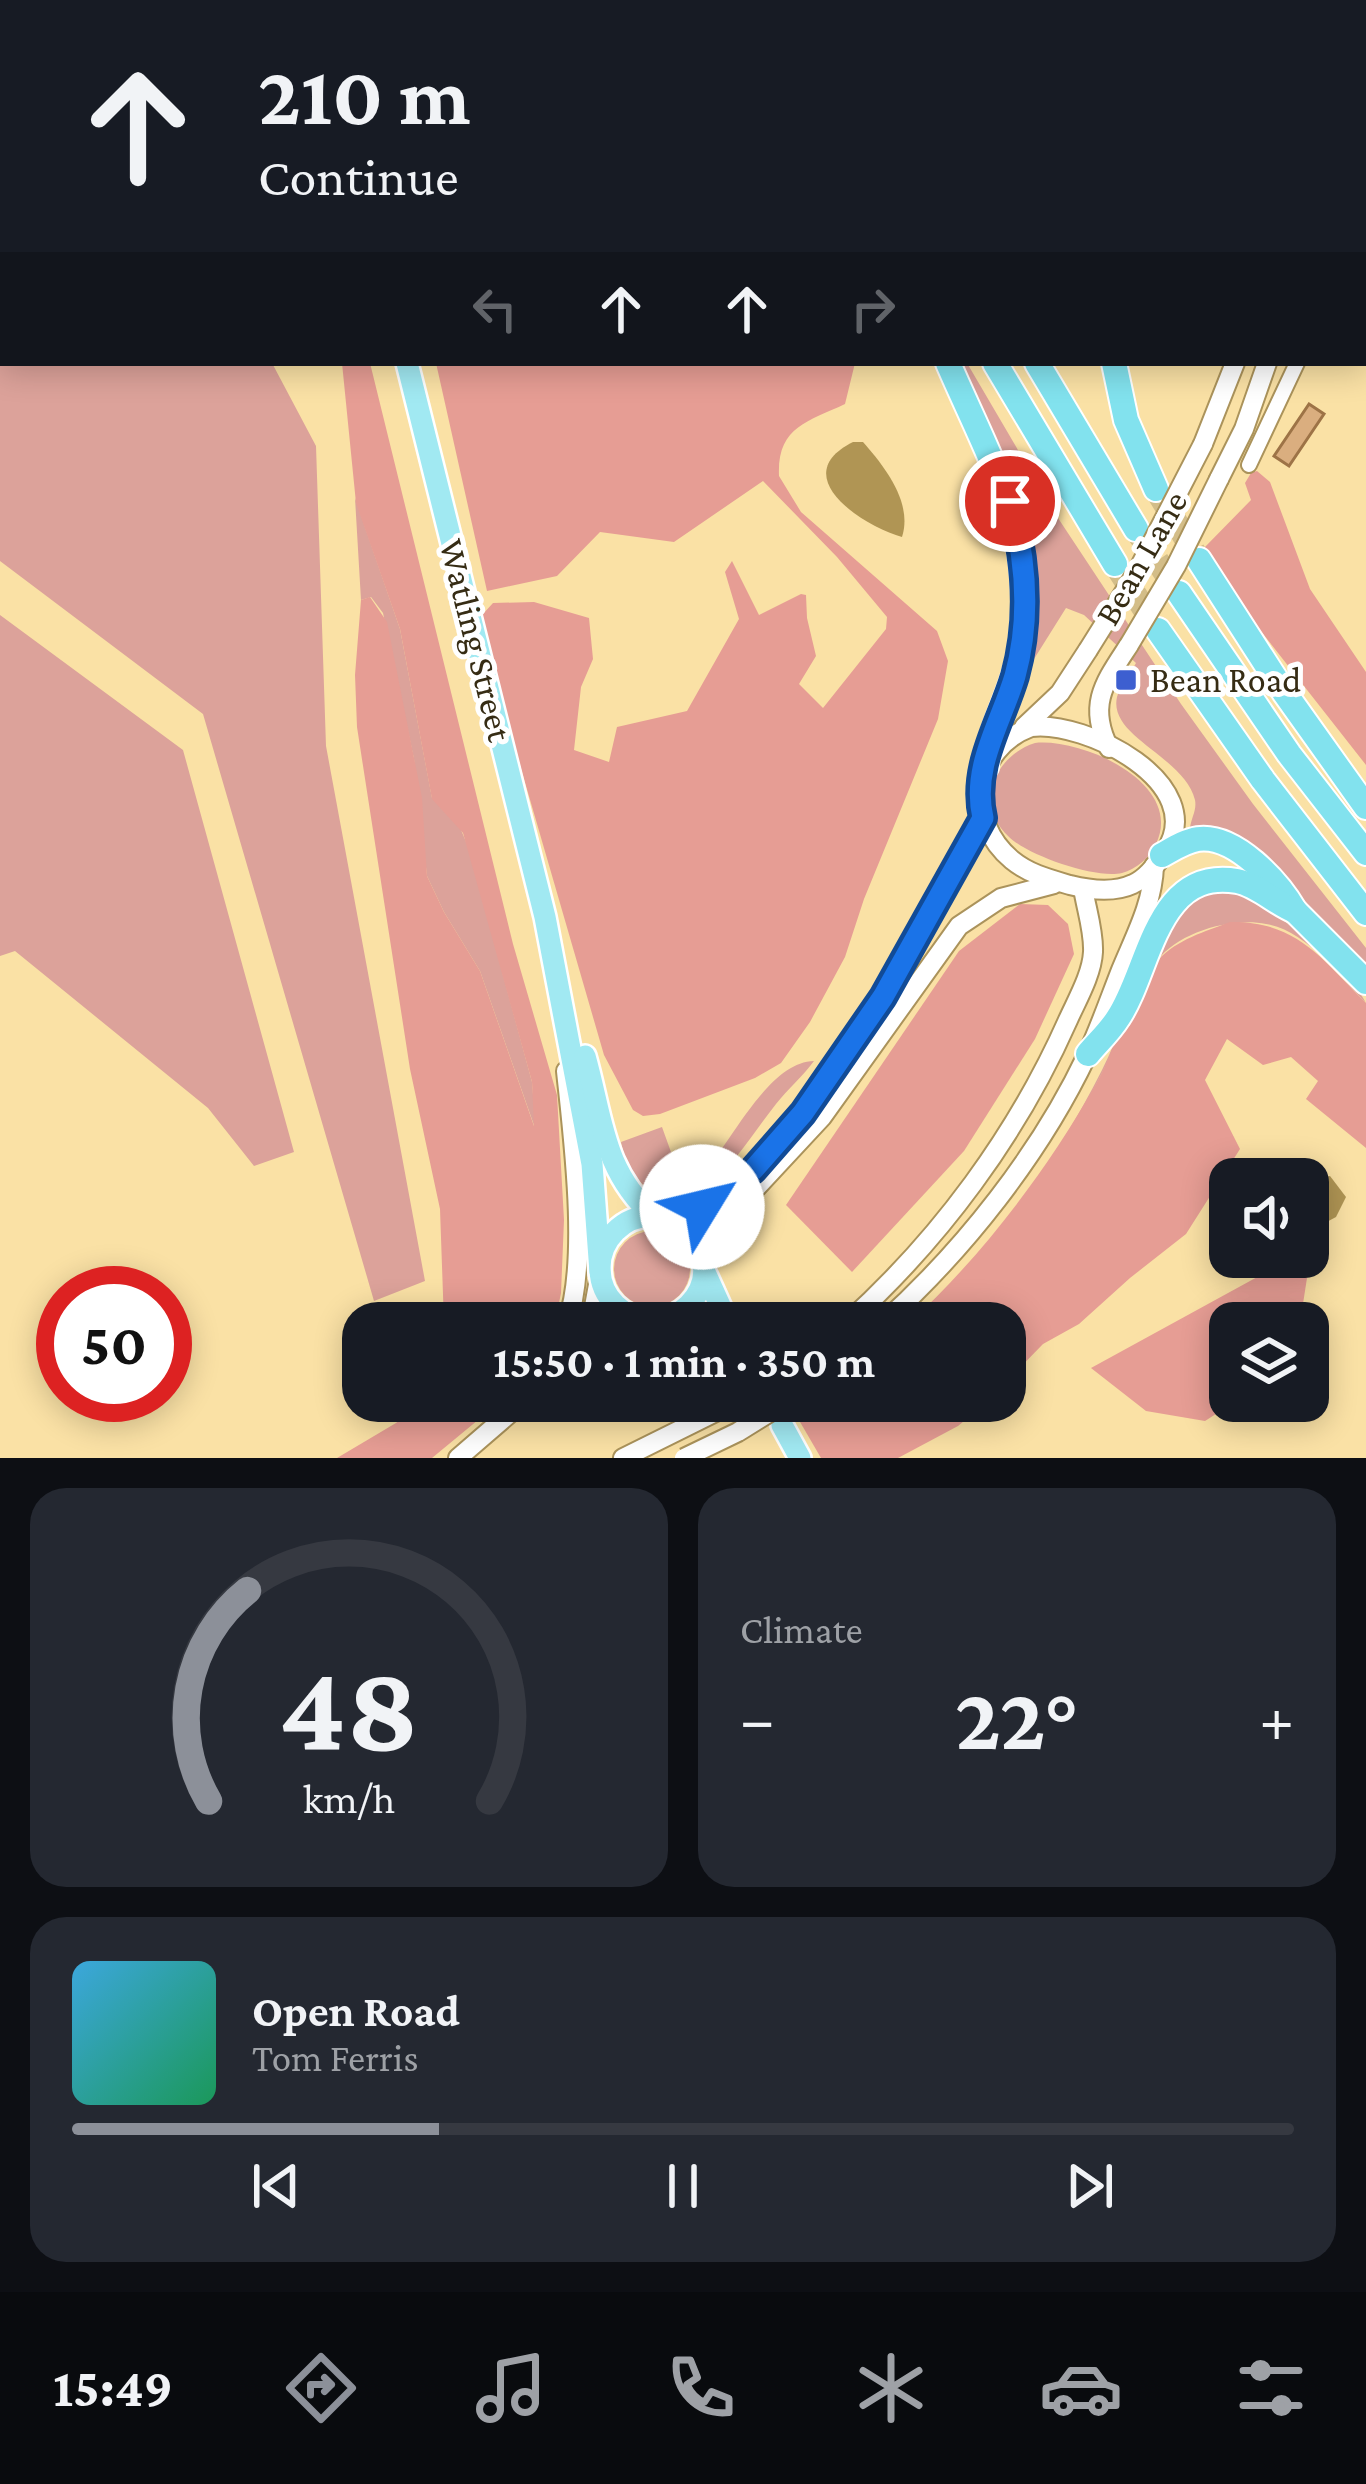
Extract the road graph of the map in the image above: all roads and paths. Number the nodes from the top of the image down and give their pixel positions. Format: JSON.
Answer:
{"nodes":[{"id":1,"x":407,"y":366,"type":"edge"},
{"id":2,"x":949,"y":366,"type":"edge"},
{"id":3,"x":997,"y":366,"type":"edge"},
{"id":4,"x":1039,"y":366,"type":"edge"},
{"id":5,"x":1115,"y":366,"type":"edge"},
{"id":6,"x":1234,"y":366,"type":"edge"},
{"id":7,"x":1266,"y":366,"type":"edge"},
{"id":8,"x":1297,"y":366,"type":"edge"},
{"id":9,"x":1268,"y":469,"type":"dead end"},
{"id":10,"x":1156,"y":489,"type":"tunnel mouth"},
{"id":11,"x":1136,"y":529,"type":"tunnel mouth"},
{"id":12,"x":1198,"y":560,"type":"tunnel mouth"},
{"id":13,"x":1115,"y":564,"type":"tunnel mouth"},
{"id":14,"x":1179,"y":592,"type":"tunnel mouth"},
{"id":15,"x":1158,"y":630,"type":"tunnel mouth"},
{"id":16,"x":1016,"y":733,"type":"junction"},
{"id":17,"x":1109,"y":748,"type":"junction"},
{"id":18,"x":986,"y":766,"type":"junction"},
{"id":19,"x":1366,"y":807,"type":"edge"},
{"id":20,"x":983,"y":818,"type":"junction"},
{"id":21,"x":1366,"y":854,"type":"edge"},
{"id":22,"x":1158,"y":861,"type":"junction"},
{"id":23,"x":1082,"y":888,"type":"junction"},
{"id":24,"x":1295,"y":911,"type":"junction"},
{"id":25,"x":1366,"y":913,"type":"edge"},
{"id":26,"x":544,"y":917,"type":"junction"},
{"id":27,"x":1366,"y":982,"type":"edge"},
{"id":28,"x":1088,"y":1054,"type":"junction"},
{"id":29,"x":659,"y":1218,"type":"junction"},
{"id":30,"x":703,"y":1263,"type":"junction"},
{"id":31,"x":600,"y":1273,"type":"junction"},
{"id":32,"x":573,"y":1302,"type":"edge"},
{"id":33,"x":595,"y":1302,"type":"edge"},
{"id":34,"x":613,"y":1302,"type":"edge"},
{"id":35,"x":692,"y":1302,"type":"edge"},
{"id":36,"x":719,"y":1302,"type":"edge"},
{"id":37,"x":871,"y":1302,"type":"edge"},
{"id":38,"x":906,"y":1302,"type":"edge"},
{"id":39,"x":500,"y":1422,"type":"edge"},
{"id":40,"x":696,"y":1422,"type":"edge"},
{"id":41,"x":754,"y":1422,"type":"edge"},
{"id":42,"x":782,"y":1425,"type":"dead end"},
{"id":43,"x":630,"y":1455,"type":"edge"},
{"id":44,"x":458,"y":1458,"type":"edge"},
{"id":45,"x":684,"y":1458,"type":"edge"},
{"id":46,"x":800,"y":1458,"type":"edge"}],
"edges":[{"from":1,"to":26,"type":"main road","name":"Watling Street"},
{"from":2,"to":18,"type":"highway"},
{"from":3,"to":13,"type":"highway"},
{"from":4,"to":11,"type":"highway"},
{"from":5,"to":10,"type":"highway"},
{"from":6,"to":16,"type":"main road","name":"Bean Lane","bridge":true},
{"from":7,"to":17,"type":"main road","name":"Bean Lane","bridge":true},
{"from":8,"to":9,"type":"street"},
{"from":12,"to":19,"type":"highway"},
{"from":14,"to":21,"type":"highway"},
{"from":15,"to":25,"type":"highway"},
{"from":16,"to":17,"type":"main road"},
{"from":16,"to":18,"type":"main road"},
{"from":17,"to":22,"type":"main road"},
{"from":18,"to":20,"type":"main road"},
{"from":20,"to":23,"type":"main road"},
{"from":20,"to":29,"type":"main road"},
{"from":22,"to":23,"type":"main road"},
{"from":22,"to":24,"type":"highway"},
{"from":22,"to":28,"type":"main road"},
{"from":23,"to":30,"type":"main road"},
{"from":23,"to":37,"type":"main road"},
{"from":24,"to":27,"type":"highway"},
{"from":24,"to":28,"type":"highway"},
{"from":26,"to":29,"type":"main road","name":"Watling Street"},
{"from":26,"to":31,"type":"main road","name":"Watling Street"},
{"from":26,"to":32,"type":"main road"},
{"from":28,"to":38,"type":"main road"},
{"from":29,"to":30,"type":"main road"},
{"from":29,"to":31,"type":"main road"},
{"from":30,"to":35,"type":"main road"},
{"from":30,"to":36,"type":"main road"},
{"from":31,"to":33,"type":"main road"},
{"from":31,"to":34,"type":"main road"},
{"from":39,"to":44,"type":"main road"},
{"from":40,"to":43,"type":"main road"},
{"from":41,"to":45,"type":"main road","bridge":true},
{"from":42,"to":46,"type":"main road"}]}
